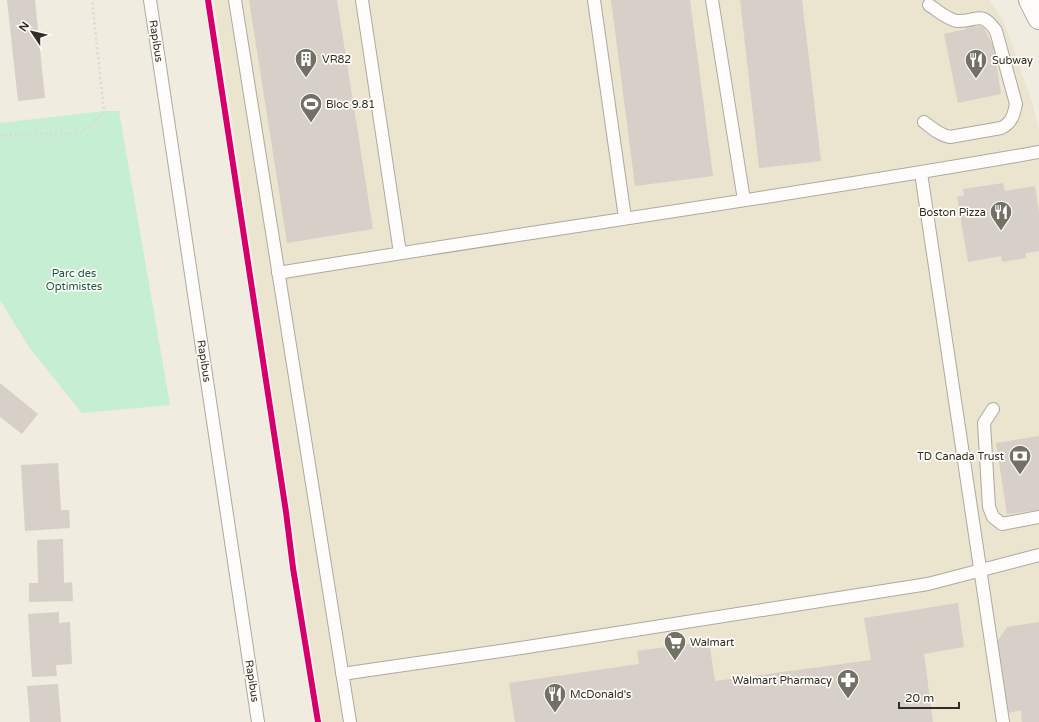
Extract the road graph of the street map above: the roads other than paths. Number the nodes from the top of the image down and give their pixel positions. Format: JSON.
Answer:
{"nodes":[{"id":1,"x":150,"y":0,"type":"edge"},
{"id":2,"x":235,"y":0,"type":"edge"},
{"id":3,"x":362,"y":0,"type":"edge"},
{"id":4,"x":594,"y":0,"type":"edge"},
{"id":5,"x":712,"y":0,"type":"edge"},
{"id":6,"x":1030,"y":0,"type":"edge"},
{"id":7,"x":929,"y":5,"type":"dead end"},
{"id":8,"x":1039,"y":18,"type":"edge"},
{"id":9,"x":924,"y":122,"type":"dead end"},
{"id":10,"x":1039,"y":152,"type":"edge"},
{"id":11,"x":921,"y":173,"type":"junction"},
{"id":12,"x":744,"y":200,"type":"junction"},
{"id":13,"x":624,"y":218,"type":"junction"},
{"id":14,"x":400,"y":253,"type":"junction"},
{"id":15,"x":278,"y":273,"type":"junction"},
{"id":16,"x":993,"y":409,"type":"dead end"},
{"id":17,"x":1039,"y":517,"type":"edge"},
{"id":18,"x":1039,"y":555,"type":"edge"},
{"id":19,"x":980,"y":570,"type":"junction"},
{"id":20,"x":342,"y":674,"type":"junction"},
{"id":21,"x":258,"y":722,"type":"edge"},
{"id":22,"x":350,"y":722,"type":"edge"},
{"id":23,"x":1003,"y":722,"type":"edge"}],
"edges":[{"from":1,"to":21,"type":"lane","name":"Rapibus"},
{"from":2,"to":15,"type":"lane"},
{"from":3,"to":14,"type":"lane"},
{"from":4,"to":13,"type":"lane"},
{"from":5,"to":12,"type":"lane"},
{"from":6,"to":8,"type":"street"},
{"from":7,"to":9,"type":"lane"},
{"from":10,"to":11,"type":"lane"},
{"from":11,"to":12,"type":"lane"},
{"from":11,"to":19,"type":"lane"},
{"from":12,"to":13,"type":"lane"},
{"from":13,"to":14,"type":"lane"},
{"from":14,"to":15,"type":"lane"},
{"from":15,"to":20,"type":"lane"},
{"from":16,"to":17,"type":"lane"},
{"from":18,"to":19,"type":"lane"},
{"from":19,"to":20,"type":"lane"},
{"from":19,"to":23,"type":"lane"},
{"from":20,"to":22,"type":"lane"}]}
